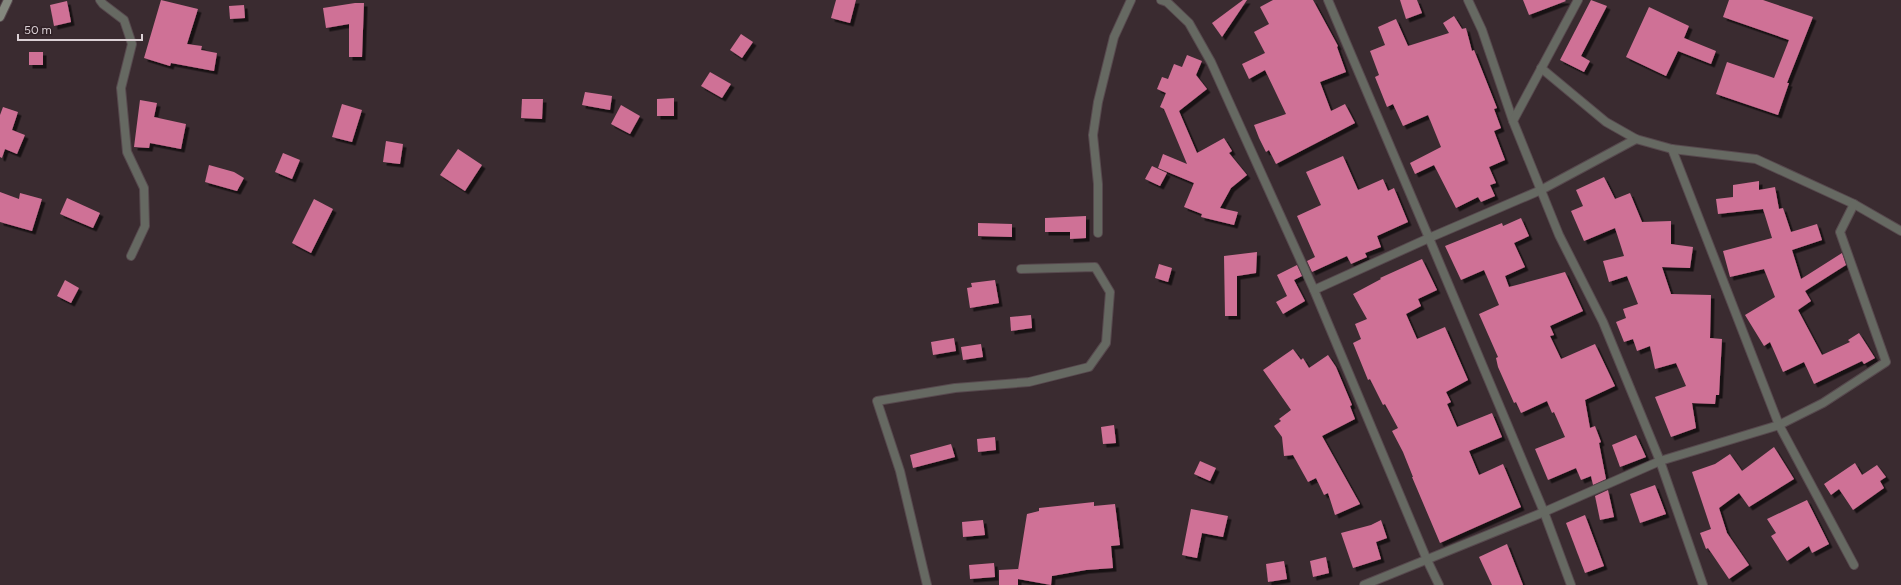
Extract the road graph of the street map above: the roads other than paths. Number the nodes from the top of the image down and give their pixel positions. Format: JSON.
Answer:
{"nodes":[{"id":1,"x":8,"y":0,"type":"edge"},
{"id":2,"x":100,"y":0,"type":"edge"},
{"id":3,"x":1130,"y":0,"type":"edge"},
{"id":4,"x":1161,"y":0,"type":"edge"},
{"id":5,"x":1328,"y":0,"type":"edge"},
{"id":6,"x":1468,"y":0,"type":"edge"},
{"id":7,"x":1578,"y":0,"type":"edge"},
{"id":8,"x":0,"y":17,"type":"edge"},
{"id":9,"x":1541,"y":68,"type":"junction"},
{"id":10,"x":1513,"y":121,"type":"junction"},
{"id":11,"x":1636,"y":139,"type":"junction"},
{"id":12,"x":1672,"y":149,"type":"junction"},
{"id":13,"x":1541,"y":190,"type":"junction"},
{"id":14,"x":1854,"y":204,"type":"junction"},
{"id":15,"x":1901,"y":231,"type":"edge"},
{"id":16,"x":1098,"y":233,"type":"dead end"},
{"id":17,"x":1429,"y":238,"type":"junction"},
{"id":18,"x":131,"y":256,"type":"dead end"},
{"id":19,"x":1021,"y":269,"type":"dead end"},
{"id":20,"x":1314,"y":290,"type":"junction"},
{"id":21,"x":1779,"y":425,"type":"junction"},
{"id":22,"x":1660,"y":461,"type":"junction"},
{"id":23,"x":1544,"y":512,"type":"junction"},
{"id":24,"x":1427,"y":560,"type":"junction"},
{"id":25,"x":1854,"y":565,"type":"dead end"},
{"id":26,"x":927,"y":585,"type":"edge"},
{"id":27,"x":1364,"y":585,"type":"edge"},
{"id":28,"x":1439,"y":585,"type":"edge"},
{"id":29,"x":1571,"y":585,"type":"edge"},
{"id":30,"x":1703,"y":585,"type":"edge"}],
"edges":[{"from":1,"to":8,"type":"main road"},
{"from":2,"to":18,"type":"street"},
{"from":3,"to":16,"type":"street"},
{"from":4,"to":20,"type":"street"},
{"from":5,"to":17,"type":"street"},
{"from":6,"to":10,"type":"street"},
{"from":7,"to":9,"type":"street"},
{"from":9,"to":10,"type":"street"},
{"from":9,"to":11,"type":"street"},
{"from":10,"to":13,"type":"street"},
{"from":11,"to":12,"type":"street"},
{"from":11,"to":13,"type":"street"},
{"from":12,"to":14,"type":"street"},
{"from":12,"to":21,"type":"street"},
{"from":13,"to":17,"type":"street"},
{"from":13,"to":22,"type":"street"},
{"from":14,"to":15,"type":"street"},
{"from":14,"to":21,"type":"street"},
{"from":17,"to":20,"type":"street"},
{"from":17,"to":23,"type":"street"},
{"from":19,"to":26,"type":"street"},
{"from":20,"to":24,"type":"street"},
{"from":21,"to":22,"type":"street"},
{"from":21,"to":25,"type":"street"},
{"from":22,"to":23,"type":"street"},
{"from":22,"to":30,"type":"street"},
{"from":23,"to":24,"type":"street"},
{"from":23,"to":29,"type":"street"},
{"from":24,"to":27,"type":"street"},
{"from":24,"to":28,"type":"street"}]}
